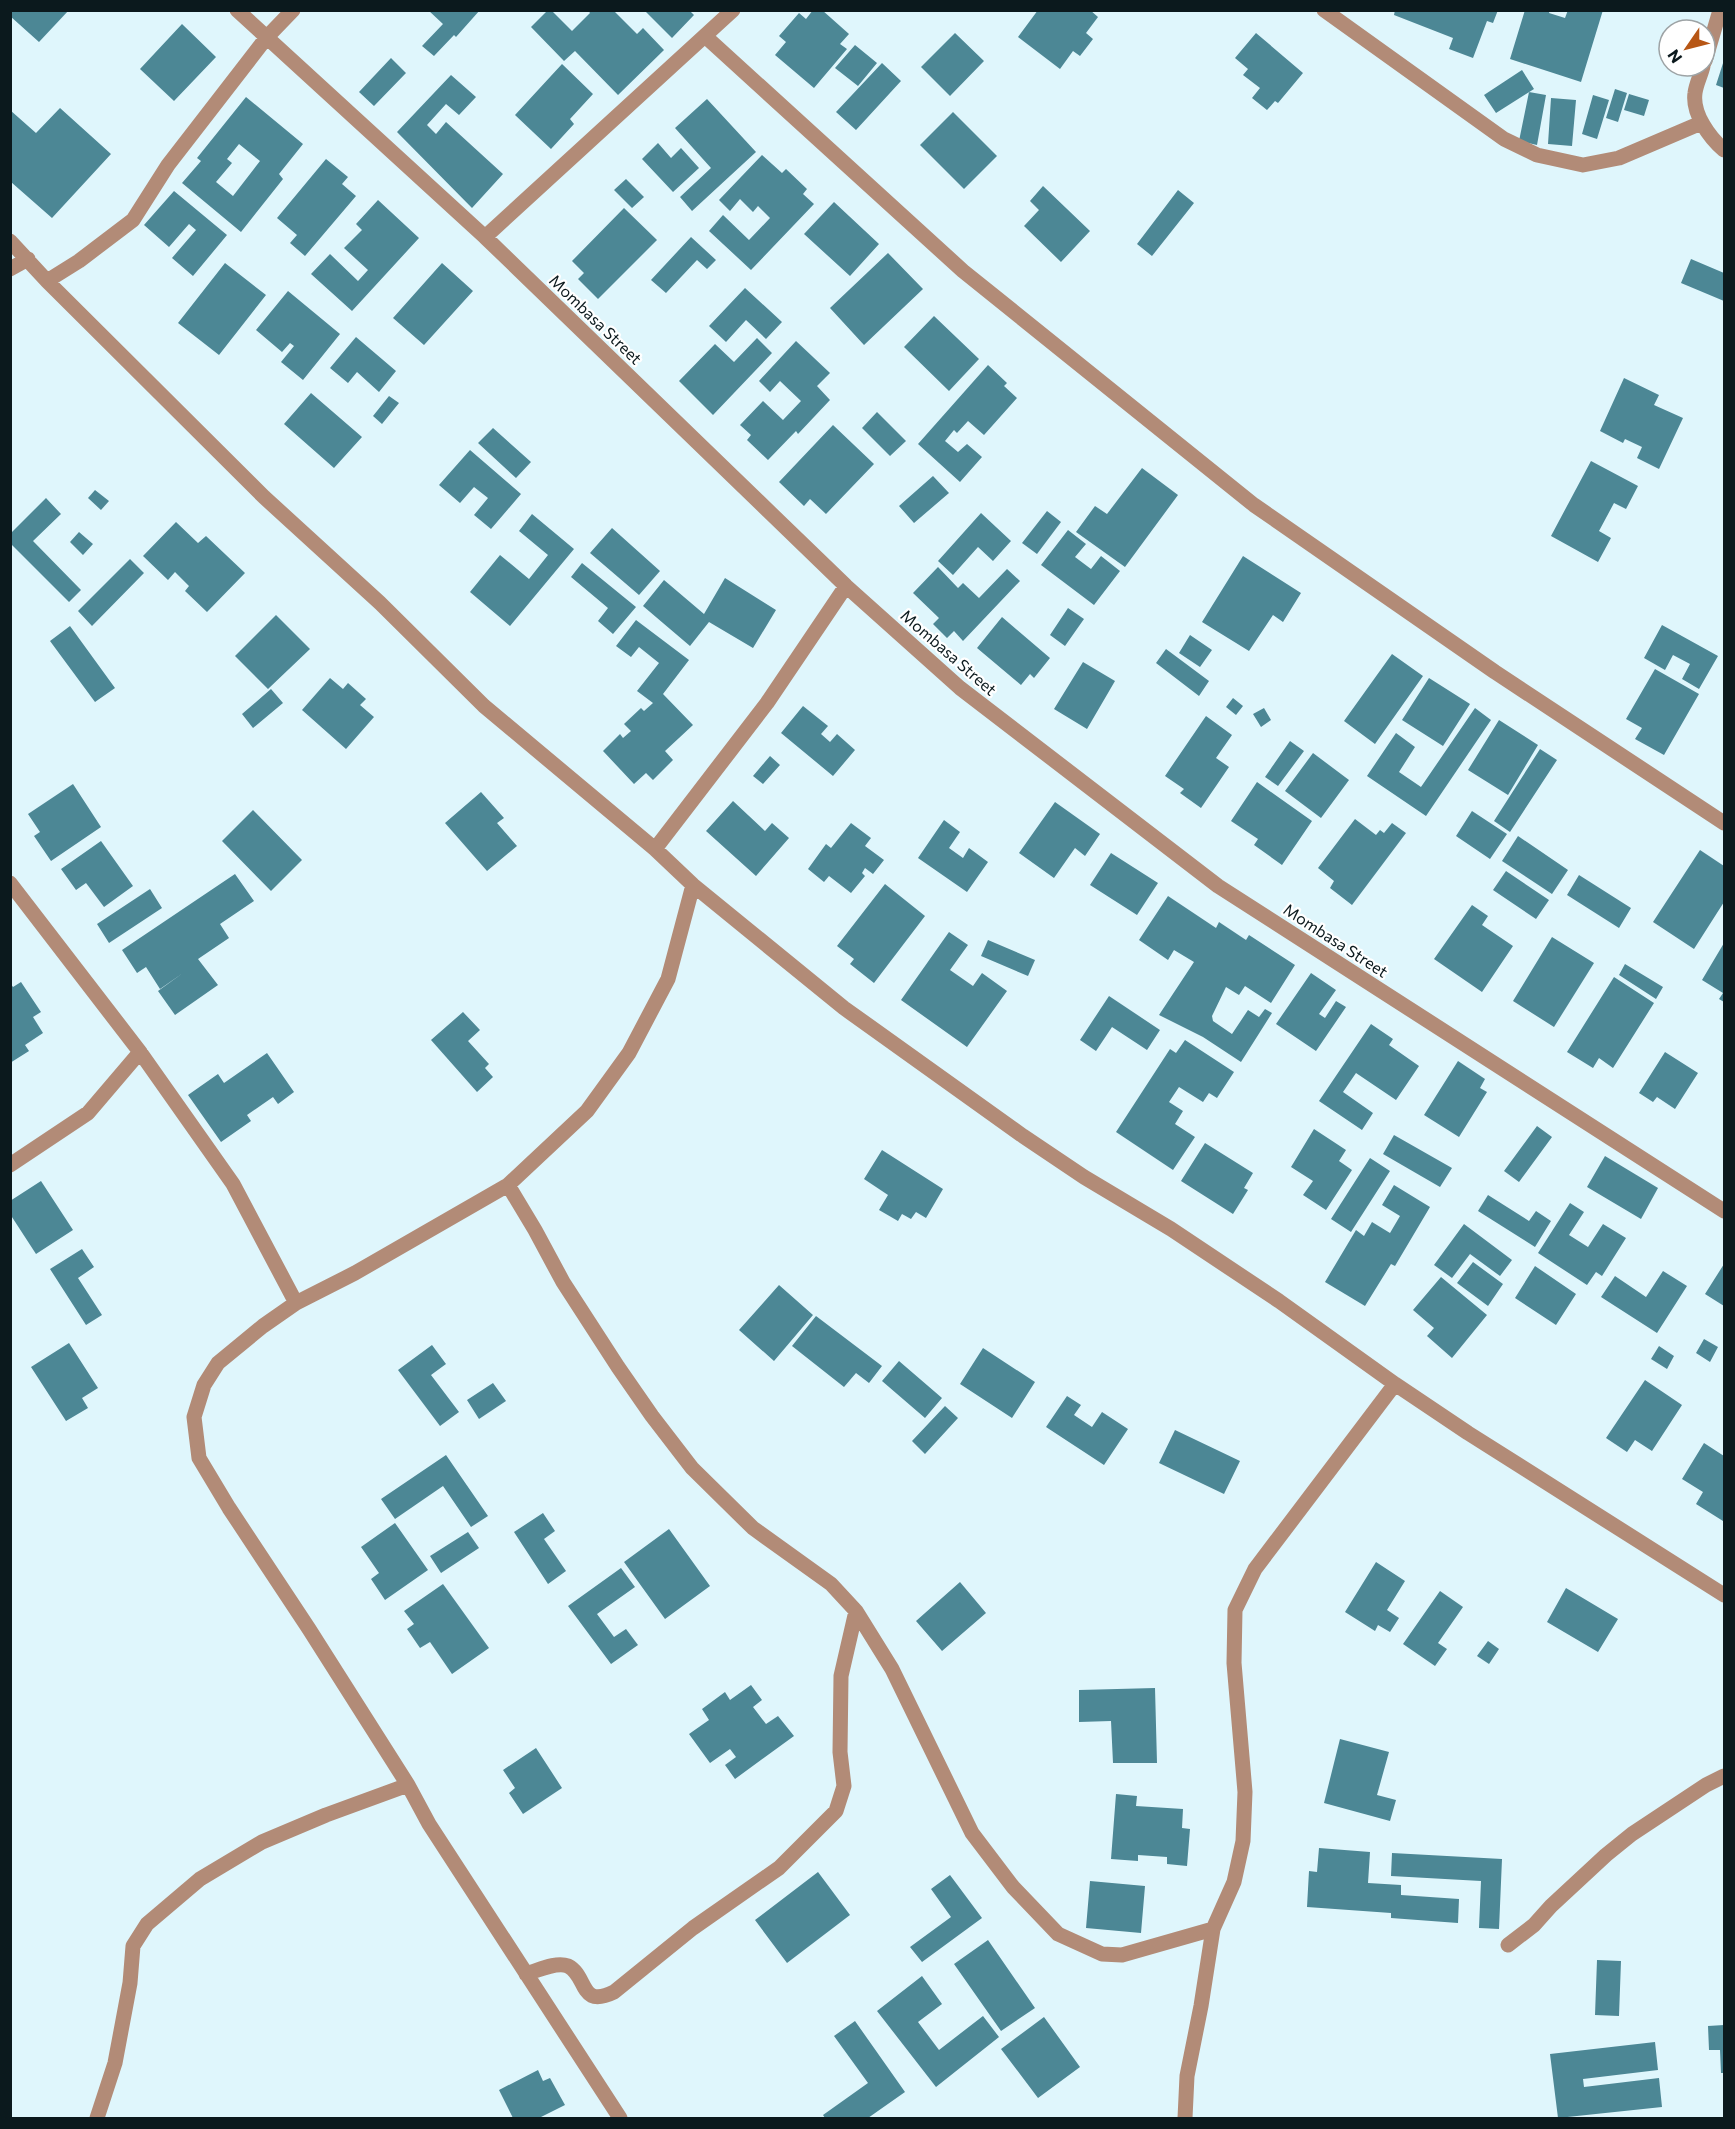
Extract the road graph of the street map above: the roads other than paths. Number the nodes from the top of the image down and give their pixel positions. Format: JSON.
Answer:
{"nodes":[{"id":1,"x":237,"y":10,"type":"edge"},
{"id":2,"x":293,"y":10,"type":"edge"},
{"id":3,"x":733,"y":10,"type":"edge"},
{"id":4,"x":1324,"y":10,"type":"edge"},
{"id":5,"x":267,"y":37,"type":"junction"},
{"id":6,"x":706,"y":37,"type":"junction"},
{"id":7,"x":1699,"y":78,"type":"edge"},
{"id":8,"x":1701,"y":123,"type":"junction"},
{"id":9,"x":1725,"y":150,"type":"edge"},
{"id":10,"x":485,"y":237,"type":"junction"},
{"id":11,"x":10,"y":241,"type":"edge"},
{"id":12,"x":28,"y":259,"type":"junction"},
{"id":13,"x":10,"y":269,"type":"edge"},
{"id":14,"x":47,"y":281,"type":"junction"},
{"id":15,"x":846,"y":586,"type":"junction"},
{"id":16,"x":1725,"y":823,"type":"edge"},
{"id":17,"x":655,"y":849,"type":"junction"},
{"id":18,"x":10,"y":883,"type":"edge"},
{"id":19,"x":693,"y":885,"type":"junction"},
{"id":20,"x":140,"y":1052,"type":"junction"},
{"id":21,"x":10,"y":1165,"type":"edge"},
{"id":22,"x":508,"y":1185,"type":"junction"},
{"id":23,"x":1725,"y":1211,"type":"edge"},
{"id":24,"x":296,"y":1303,"type":"junction"},
{"id":25,"x":1395,"y":1384,"type":"junction"},
{"id":26,"x":1725,"y":1595,"type":"edge"},
{"id":27,"x":856,"y":1611,"type":"junction"},
{"id":28,"x":1725,"y":1776,"type":"edge"},
{"id":29,"x":408,"y":1785,"type":"junction"},
{"id":30,"x":1213,"y":1929,"type":"junction"},
{"id":31,"x":1508,"y":1945,"type":"dead end"},
{"id":32,"x":526,"y":1974,"type":"junction"},
{"id":33,"x":97,"y":2118,"type":"edge"},
{"id":34,"x":620,"y":2118,"type":"edge"},
{"id":35,"x":1185,"y":2118,"type":"edge"}],
"edges":[{"from":1,"to":5,"type":"street","name":"Mombasa Street"},
{"from":2,"to":5,"type":"street"},
{"from":3,"to":6,"type":"street"},
{"from":4,"to":8,"type":"street"},
{"from":5,"to":10,"type":"street","name":"Mombasa Street"},
{"from":5,"to":14,"type":"street"},
{"from":6,"to":10,"type":"street"},
{"from":6,"to":16,"type":"street"},
{"from":7,"to":8,"type":"street"},
{"from":8,"to":9,"type":"street"},
{"from":10,"to":15,"type":"street","name":"Mombasa Street"},
{"from":11,"to":12,"type":"street"},
{"from":12,"to":13,"type":"street"},
{"from":12,"to":14,"type":"street"},
{"from":14,"to":17,"type":"street"},
{"from":15,"to":17,"type":"street"},
{"from":15,"to":23,"type":"street","name":"Mombasa Street"},
{"from":17,"to":19,"type":"street"},
{"from":18,"to":20,"type":"street"},
{"from":19,"to":22,"type":"street"},
{"from":19,"to":25,"type":"street"},
{"from":20,"to":21,"type":"street"},
{"from":20,"to":24,"type":"street"},
{"from":22,"to":24,"type":"street"},
{"from":22,"to":27,"type":"street"},
{"from":24,"to":29,"type":"street"},
{"from":25,"to":26,"type":"street"},
{"from":25,"to":30,"type":"street"},
{"from":27,"to":30,"type":"street"},
{"from":27,"to":32,"type":"street"},
{"from":28,"to":31,"type":"street"},
{"from":29,"to":32,"type":"street"},
{"from":29,"to":33,"type":"street"},
{"from":30,"to":35,"type":"street"},
{"from":32,"to":34,"type":"street"}]}
